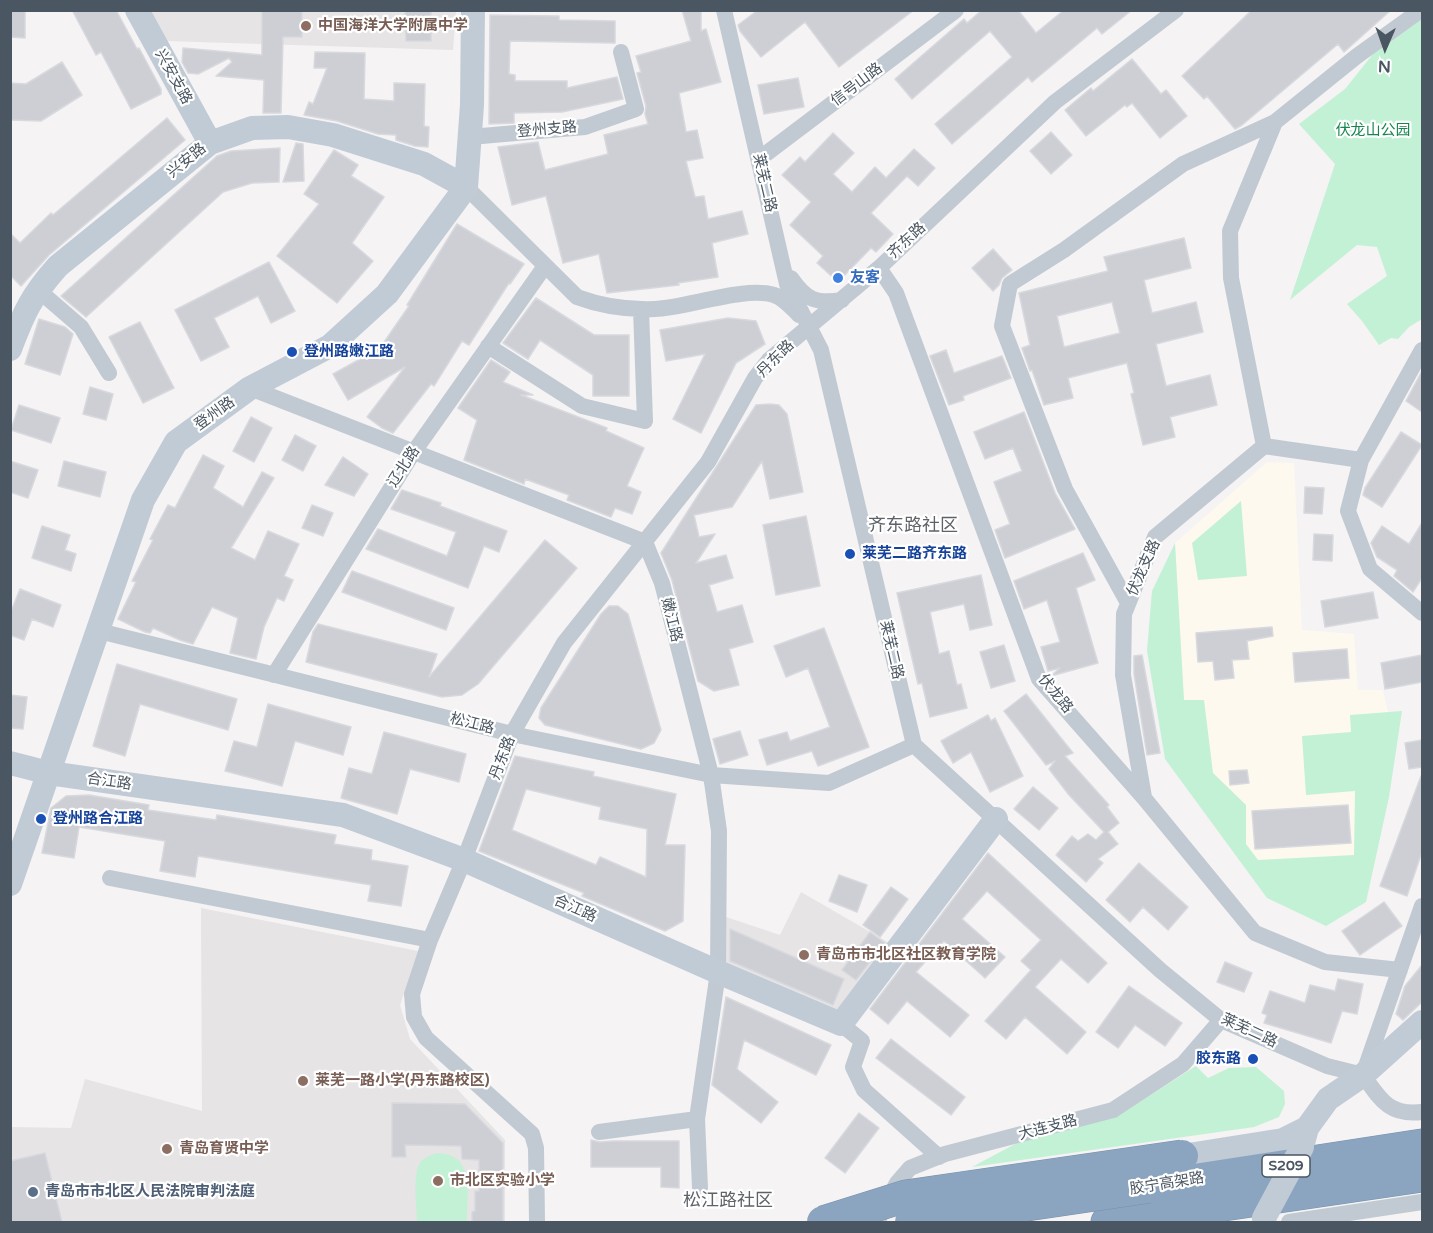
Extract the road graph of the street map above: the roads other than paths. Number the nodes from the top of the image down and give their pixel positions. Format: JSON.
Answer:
{"nodes":[{"id":1,"x":137,"y":10,"type":"edge"},
{"id":2,"x":473,"y":10,"type":"edge"},
{"id":3,"x":724,"y":10,"type":"edge"},
{"id":4,"x":956,"y":10,"type":"edge"},
{"id":5,"x":1176,"y":10,"type":"edge"},
{"id":6,"x":1421,"y":10,"type":"edge"},
{"id":7,"x":621,"y":52,"type":"dead end"},
{"id":8,"x":1275,"y":122,"type":"junction"},
{"id":9,"x":470,"y":137,"type":"junction"},
{"id":10,"x":210,"y":143,"type":"junction"},
{"id":11,"x":759,"y":159,"type":"junction"},
{"id":12,"x":466,"y":187,"type":"junction"},
{"id":13,"x":781,"y":259,"type":"junction"},
{"id":14,"x":544,"y":266,"type":"junction"},
{"id":15,"x":879,"y":268,"type":"junction"},
{"id":16,"x":37,"y":289,"type":"junction"},
{"id":17,"x":750,"y":293,"type":"junction"},
{"id":18,"x":842,"y":300,"type":"junction"},
{"id":19,"x":17,"y":309,"type":"edge"},
{"id":20,"x":641,"y":309,"type":"junction"},
{"id":21,"x":809,"y":327,"type":"junction"},
{"id":22,"x":488,"y":346,"type":"junction"},
{"id":23,"x":10,"y":348,"type":"edge"},
{"id":24,"x":1422,"y":350,"type":"edge"},
{"id":25,"x":109,"y":373,"type":"dead end"},
{"id":26,"x":250,"y":388,"type":"junction"},
{"id":27,"x":1264,"y":446,"type":"junction"},
{"id":28,"x":413,"y":453,"type":"junction"},
{"id":29,"x":1361,"y":460,"type":"junction"},
{"id":30,"x":645,"y":542,"type":"junction"},
{"id":31,"x":1128,"y":603,"type":"junction"},
{"id":32,"x":1422,"y":613,"type":"edge"},
{"id":33,"x":99,"y":631,"type":"junction"},
{"id":34,"x":274,"y":675,"type":"junction"},
{"id":35,"x":512,"y":734,"type":"junction"},
{"id":36,"x":914,"y":745,"type":"junction"},
{"id":37,"x":10,"y":763,"type":"edge"},
{"id":38,"x":49,"y":773,"type":"junction"},
{"id":39,"x":711,"y":775,"type":"junction"},
{"id":40,"x":1144,"y":798,"type":"junction"},
{"id":41,"x":996,"y":819,"type":"junction"},
{"id":42,"x":464,"y":860,"type":"junction"},
{"id":43,"x":110,"y":878,"type":"dead end"},
{"id":44,"x":10,"y":884,"type":"edge"},
{"id":45,"x":1422,"y":906,"type":"edge"},
{"id":46,"x":425,"y":939,"type":"dead end"},
{"id":47,"x":1400,"y":970,"type":"junction"},
{"id":48,"x":718,"y":972,"type":"junction"},
{"id":49,"x":1221,"y":1020,"type":"junction"},
{"id":50,"x":1422,"y":1022,"type":"edge"},
{"id":51,"x":841,"y":1024,"type":"junction"},
{"id":52,"x":1363,"y":1075,"type":"junction"},
{"id":53,"x":1422,"y":1112,"type":"edge"},
{"id":54,"x":697,"y":1119,"type":"junction"},
{"id":55,"x":598,"y":1132,"type":"dead end"},
{"id":56,"x":1305,"y":1137,"type":"junction"},
{"id":57,"x":1422,"y":1145,"type":"edge"},
{"id":58,"x":1182,"y":1155,"type":"joint"},
{"id":59,"x":939,"y":1157,"type":"junction"},
{"id":60,"x":1422,"y":1176,"type":"edge"},
{"id":61,"x":700,"y":1188,"type":"dead end"},
{"id":62,"x":1152,"y":1201,"type":"junction"},
{"id":63,"x":1422,"y":1203,"type":"edge"},
{"id":64,"x":1391,"y":1215,"type":"edge"},
{"id":65,"x":1263,"y":1220,"type":"edge"},
{"id":66,"x":537,"y":1222,"type":"edge"},
{"id":67,"x":823,"y":1222,"type":"edge"},
{"id":68,"x":877,"y":1222,"type":"edge"},
{"id":69,"x":911,"y":1222,"type":"edge"},
{"id":70,"x":1107,"y":1222,"type":"edge"},
{"id":71,"x":1288,"y":1222,"type":"edge"}],
"edges":[{"from":1,"to":10,"type":"street","name":"兴安支路"},
{"from":2,"to":9,"type":"street"},
{"from":3,"to":11,"type":"street","name":"莱芜二路"},
{"from":4,"to":11,"type":"street","name":"信号山路"},
{"from":5,"to":15,"type":"street","name":"齐东路"},
{"from":6,"to":8,"type":"street"},
{"from":7,"to":9,"type":"street","name":"登州支路"},
{"from":8,"to":27,"type":"street"},
{"from":8,"to":31,"type":"street"},
{"from":9,"to":12,"type":"street"},
{"from":10,"to":12,"type":"street","name":"兴安路"},
{"from":10,"to":16,"type":"street","name":"兴安路"},
{"from":11,"to":13,"type":"street","name":"莱芜二路"},
{"from":12,"to":14,"type":"street"},
{"from":12,"to":26,"type":"street","name":"登州路"},
{"from":13,"to":17,"type":"street"},
{"from":13,"to":18,"type":"street"},
{"from":13,"to":21,"type":"street","name":"莱芜二路"},
{"from":14,"to":20,"type":"street"},
{"from":14,"to":22,"type":"street","name":"辽北路"},
{"from":15,"to":18,"type":"street","name":"齐东路"},
{"from":15,"to":40,"type":"street","name":"伏龙路"},
{"from":16,"to":19,"type":"street","name":"兴安路"},
{"from":16,"to":25,"type":"street"},
{"from":17,"to":20,"type":"street"},
{"from":17,"to":21,"type":"street"},
{"from":18,"to":21,"type":"street","name":"齐东路"},
{"from":19,"to":23,"type":"street","name":"兴安路"},
{"from":20,"to":22,"type":"street"},
{"from":21,"to":30,"type":"street","name":"丹东路"},
{"from":21,"to":36,"type":"street","name":"莱芜二路"},
{"from":22,"to":28,"type":"street","name":"辽北路"},
{"from":24,"to":29,"type":"street"},
{"from":26,"to":28,"type":"street"},
{"from":26,"to":33,"type":"street","name":"登州路"},
{"from":27,"to":29,"type":"street"},
{"from":27,"to":31,"type":"street","name":"伏龙支路"},
{"from":28,"to":30,"type":"street"},
{"from":28,"to":34,"type":"street","name":"辽北路"},
{"from":29,"to":32,"type":"street"},
{"from":30,"to":35,"type":"street","name":"丹东路"},
{"from":30,"to":39,"type":"street","name":"嫩江路"},
{"from":31,"to":40,"type":"street","name":"伏龙支路"},
{"from":33,"to":34,"type":"street","name":"松江路"},
{"from":33,"to":38,"type":"street","name":"登州路"},
{"from":34,"to":35,"type":"street","name":"松江路"},
{"from":35,"to":39,"type":"street","name":"松江路"},
{"from":35,"to":42,"type":"street","name":"丹东路"},
{"from":36,"to":39,"type":"street","name":"松江路"},
{"from":36,"to":41,"type":"street","name":"莱芜二路"},
{"from":37,"to":38,"type":"street"},
{"from":38,"to":42,"type":"street","name":"合江路"},
{"from":38,"to":44,"type":"street","name":"登州路"},
{"from":39,"to":48,"type":"street","name":"嫩江路"},
{"from":40,"to":47,"type":"street","name":"伏龙路"},
{"from":41,"to":49,"type":"street","name":"莱芜二路"},
{"from":41,"to":51,"type":"street"},
{"from":42,"to":48,"type":"street","name":"合江路"},
{"from":42,"to":66,"type":"street","name":"丹东路"},
{"from":43,"to":46,"type":"street"},
{"from":45,"to":47,"type":"street"},
{"from":47,"to":52,"type":"street"},
{"from":48,"to":51,"type":"street","name":"合江路"},
{"from":48,"to":54,"type":"street","name":"嫩江路"},
{"from":49,"to":52,"type":"street","name":"莱芜二路"},
{"from":49,"to":59,"type":"street","name":"大连支路"},
{"from":50,"to":52,"type":"street"},
{"from":51,"to":59,"type":"street"},
{"from":52,"to":53,"type":"street"},
{"from":52,"to":56,"type":"street"},
{"from":54,"to":55,"type":"street"},
{"from":54,"to":61,"type":"street","name":"嫩江路"},
{"from":56,"to":58,"type":"street"},
{"from":56,"to":65,"type":"street","bridge":true},
{"from":57,"to":62,"type":"highway","name":"胶宁高架路","number":"S209"},
{"from":58,"to":67,"type":"highway","bridge":true},
{"from":59,"to":68,"type":"street","name":"大连支路"},
{"from":60,"to":62,"type":"highway","name":"胶宁高架路","number":"S209"},
{"from":62,"to":69,"type":"highway","name":"胶宁高架路","number":"S209","bridge":true},
{"from":62,"to":70,"type":"highway","name":"胶宁高架路","number":"S209"},
{"from":63,"to":64,"type":"street"},
{"from":64,"to":71,"type":"street"}]}
